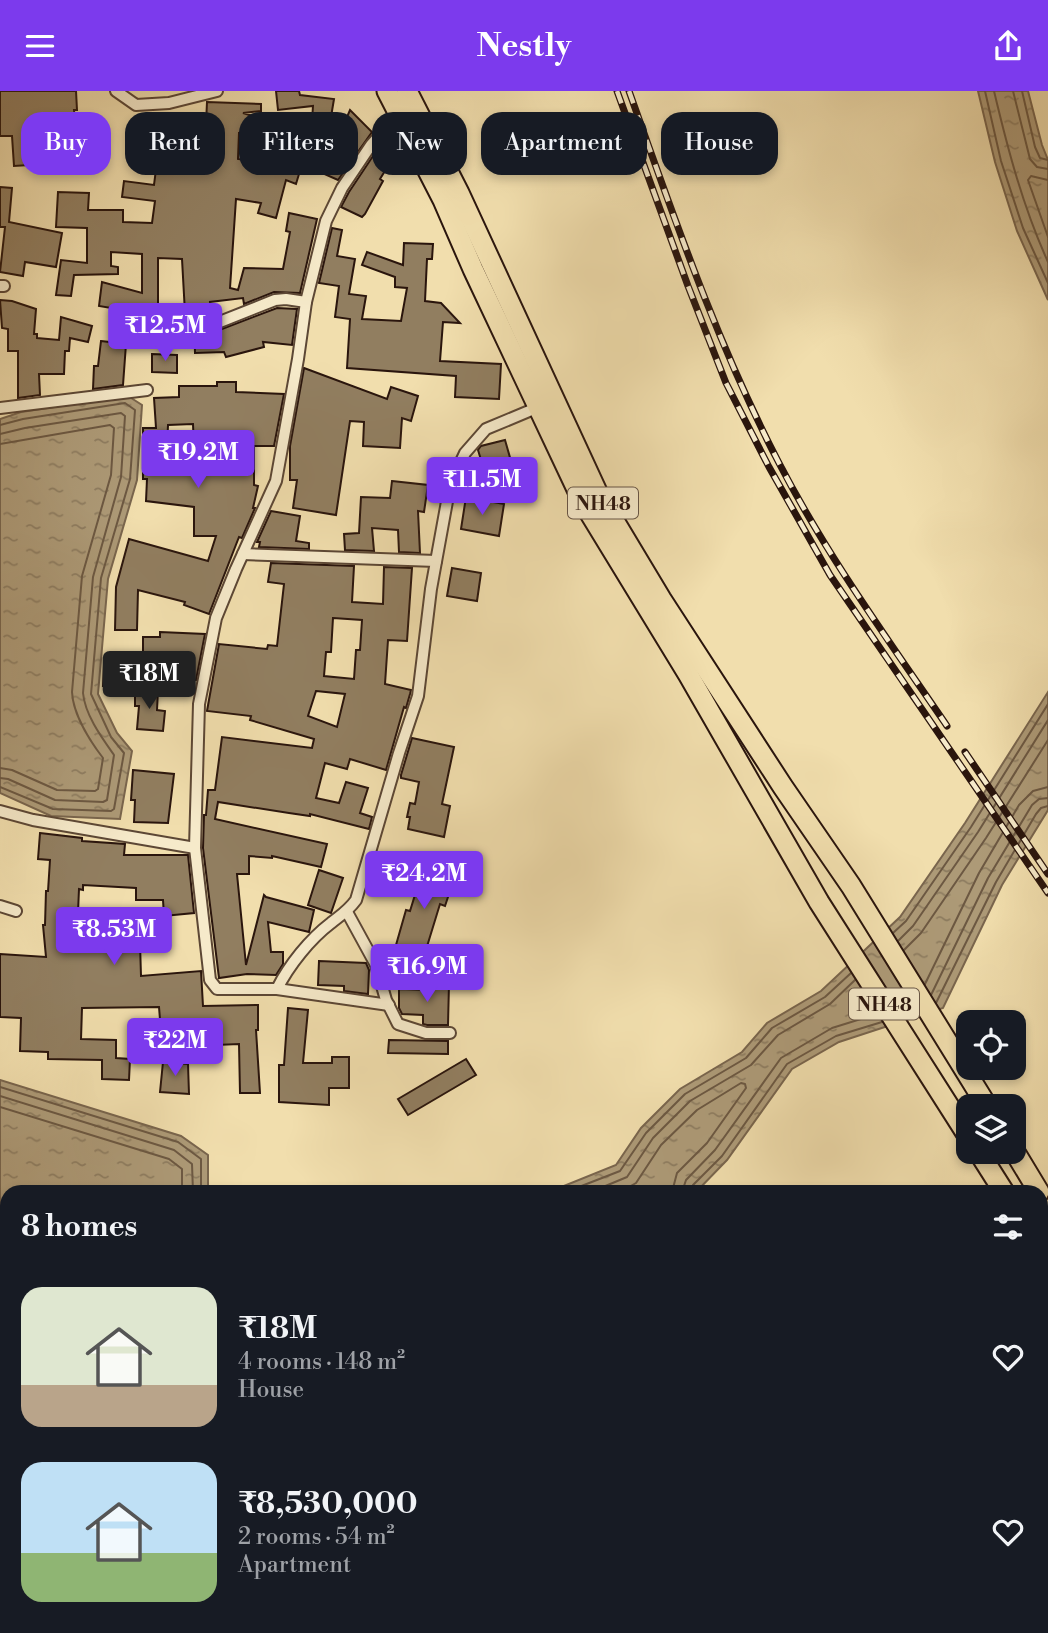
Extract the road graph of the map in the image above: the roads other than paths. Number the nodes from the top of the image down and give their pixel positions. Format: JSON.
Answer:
{"nodes":[{"id":1,"x":116,"y":91,"type":"edge"},
{"id":2,"x":217,"y":91,"type":"edge"},
{"id":3,"x":387,"y":91,"type":"edge"},
{"id":4,"x":406,"y":101,"type":"edge"},
{"id":5,"x":306,"y":302,"type":"junction"},
{"id":6,"x":207,"y":327,"type":"dead end"},
{"id":7,"x":147,"y":390,"type":"dead end"},
{"id":8,"x":546,"y":404,"type":"junction"},
{"id":9,"x":0,"y":408,"type":"edge"},
{"id":10,"x":243,"y":554,"type":"junction"},
{"id":11,"x":436,"y":561,"type":"junction"},
{"id":12,"x":0,"y":811,"type":"edge"},
{"id":13,"x":195,"y":848,"type":"junction"},
{"id":14,"x":0,"y":906,"type":"edge"},
{"id":15,"x":16,"y":911,"type":"dead end"},
{"id":16,"x":347,"y":912,"type":"junction"},
{"id":17,"x":277,"y":989,"type":"junction"},
{"id":18,"x":389,"y":1005,"type":"junction"},
{"id":19,"x":450,"y":1033,"type":"dead end"},
{"id":20,"x":980,"y":1094,"type":"edge"},
{"id":21,"x":956,"y":1117,"type":"edge"},
{"id":22,"x":986,"y":1164,"type":"edge"},
{"id":23,"x":1022,"y":1164,"type":"edge"},
{"id":24,"x":1000,"y":1185,"type":"edge"},
{"id":25,"x":1035,"y":1185,"type":"edge"}],
"edges":[{"from":1,"to":2,"type":"street"},
{"from":3,"to":4,"type":"highway","number":"NH48"},
{"from":4,"to":5,"type":"street"},
{"from":4,"to":8,"type":"highway","number":"NH48"},
{"from":5,"to":6,"type":"street"},
{"from":5,"to":10,"type":"street"},
{"from":7,"to":9,"type":"street"},
{"from":8,"to":11,"type":"street"},
{"from":8,"to":20,"type":"highway","number":"NH48"},
{"from":8,"to":21,"type":"highway","number":"NH48"},
{"from":10,"to":11,"type":"street"},
{"from":10,"to":13,"type":"street"},
{"from":11,"to":16,"type":"street"},
{"from":12,"to":13,"type":"street"},
{"from":13,"to":17,"type":"street"},
{"from":14,"to":15,"type":"street"},
{"from":16,"to":17,"type":"street"},
{"from":16,"to":18,"type":"street"},
{"from":17,"to":18,"type":"street"},
{"from":18,"to":19,"type":"street"},
{"from":22,"to":24,"type":"highway"},
{"from":23,"to":25,"type":"highway"}]}
